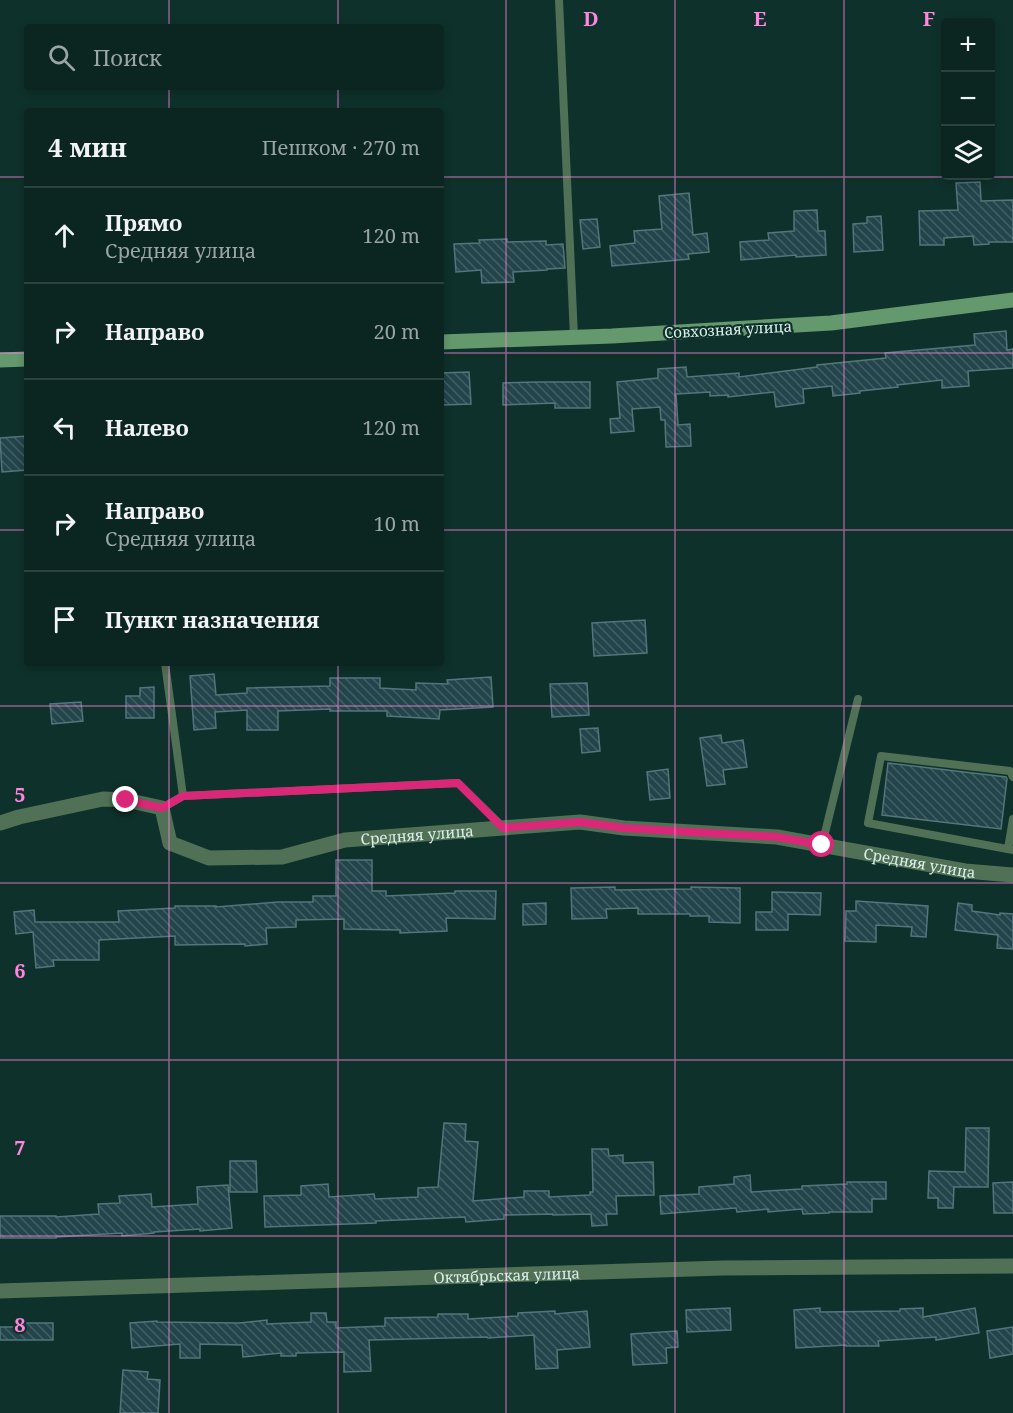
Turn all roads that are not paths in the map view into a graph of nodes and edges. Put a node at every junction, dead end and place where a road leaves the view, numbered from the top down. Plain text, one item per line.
1 (559, 0) edge
2 (1013, 300) edge
3 (574, 337) junction
4 (444, 342) edge
5 (24, 359) edge
6 (0, 360) edge
7 (165, 666) edge
8 (858, 699) dead end
9 (1013, 777) edge
10 (183, 796) junction
11 (162, 808) junction
12 (1013, 819) edge
13 (0, 823) edge
14 (503, 828) junction
15 (822, 845) junction
16 (1010, 849) edge
17 (1013, 875) edge
18 (1013, 1266) edge
19 (0, 1291) edge

1 - 3 lane
2 - 3 street, Совхозная улица
3 - 4 street, Совхозная улица
5 - 6 street
7 - 10 lane
8 - 15 lane
9 - 16 lane
10 - 11 lane
10 - 14 lane
11 - 13 street
11 - 14 street, Средняя улица
12 - 16 lane
14 - 15 street, Средняя улица
15 - 17 street, Средняя улица
18 - 19 street, Октябрьская улица

